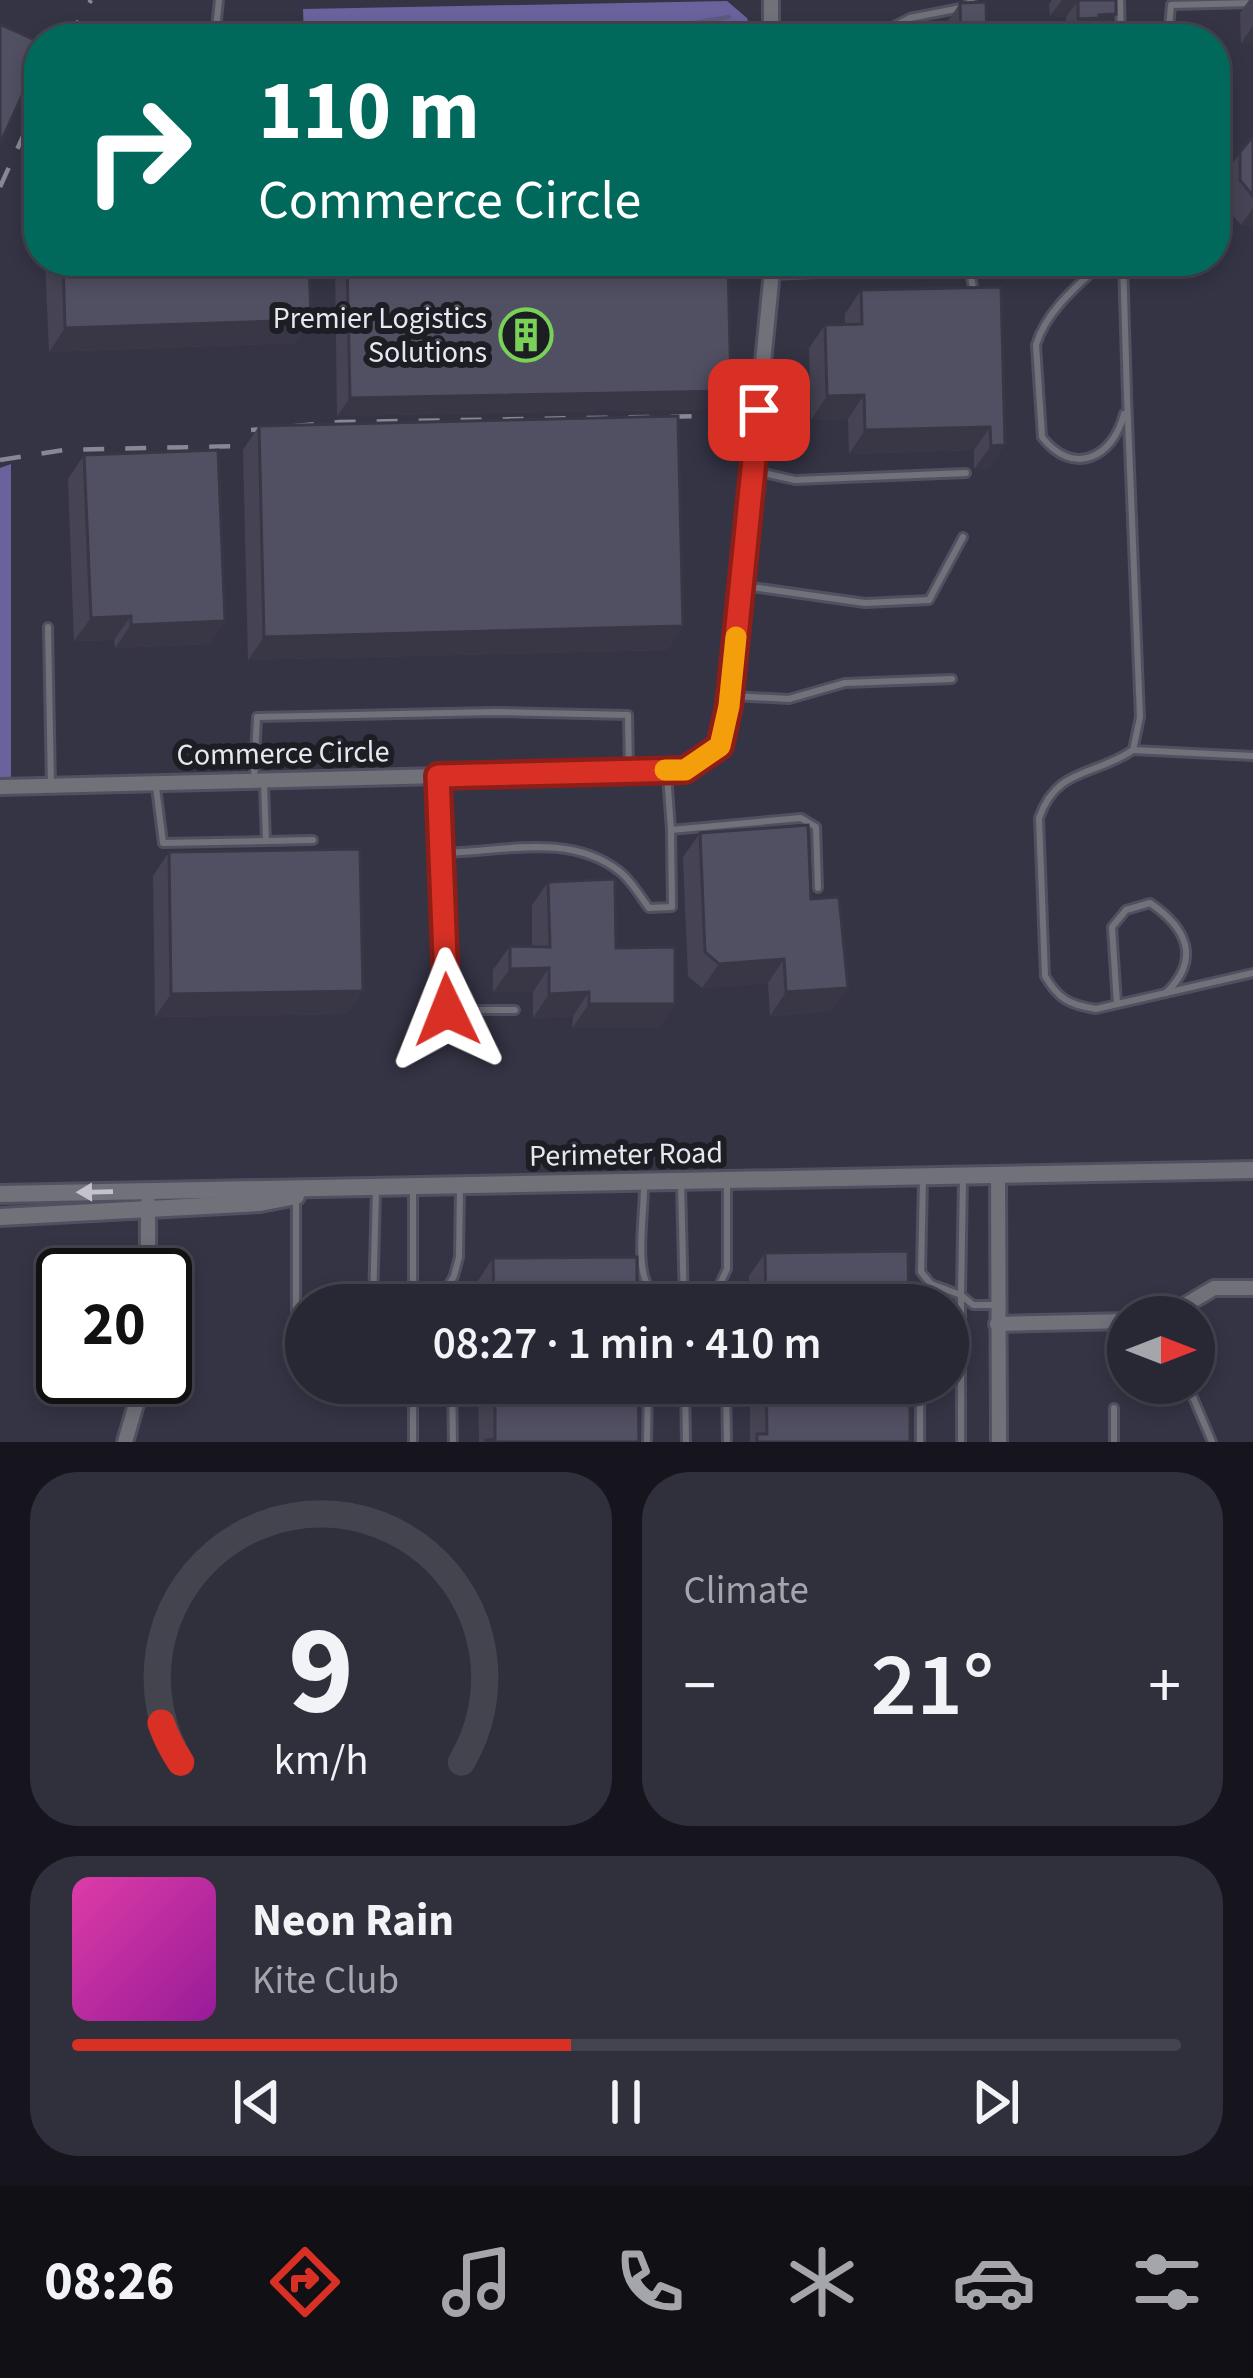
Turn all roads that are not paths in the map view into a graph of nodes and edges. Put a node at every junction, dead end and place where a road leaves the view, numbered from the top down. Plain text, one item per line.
1 (970, 0) edge
2 (1253, 3) edge
3 (900, 24) edge
4 (1169, 24) edge
5 (772, 276) edge
6 (971, 276) edge
7 (1089, 276) edge
8 (1123, 276) edge
9 (974, 297) edge
10 (1127, 396) junction
11 (753, 470) junction
12 (966, 473) dead end
13 (963, 537) dead end
14 (741, 586) junction
15 (48, 627) dead end
16 (952, 679) dead end
17 (730, 695) junction
18 (1133, 750) junction
19 (1253, 756) edge
20 (667, 770) junction
21 (629, 772) junction
22 (438, 776) junction
23 (259, 781) junction
24 (155, 783) junction
25 (51, 786) junction
26 (0, 787) edge
27 (671, 830) junction
28 (313, 840) dead end
29 (266, 841) junction
30 (442, 853) junction
31 (818, 888) dead end
32 (1253, 973) edge
33 (1166, 993) junction
34 (1117, 1004) junction
35 (515, 1010) dead end
36 (1253, 1170) edge
37 (963, 1174) junction
38 (998, 1174) junction
39 (923, 1175) junction
40 (727, 1179) junction
41 (681, 1180) junction
42 (644, 1181) junction
43 (460, 1184) junction
44 (376, 1186) junction
45 (412, 1186) junction
46 (147, 1191) junction
47 (296, 1192) junction
48 (0, 1194) edge
49 (148, 1210) junction
50 (0, 1217) edge
51 (148, 1248) edge
52 (296, 1284) edge
53 (374, 1284) edge
54 (413, 1284) edge
55 (450, 1284) edge
56 (646, 1284) edge
57 (683, 1284) edge
58 (720, 1284) edge
59 (932, 1284) edge
60 (961, 1284) edge
61 (1253, 1288) edge
62 (1201, 1296) edge
63 (969, 1302) edge
64 (997, 1305) junction
65 (1107, 1321) edge
66 (997, 1324) junction
67 (136, 1404) edge
68 (413, 1404) edge
69 (452, 1404) edge
70 (648, 1404) edge
71 (685, 1404) edge
72 (727, 1404) edge
73 (920, 1404) edge
74 (961, 1404) edge
75 (1195, 1404) edge
76 (1114, 1408) dead end
77 (125, 1442) edge
78 (413, 1442) edge
79 (453, 1442) edge
80 (647, 1442) edge
81 (686, 1442) edge
82 (728, 1442) edge
83 (920, 1442) edge
84 (961, 1442) edge
85 (999, 1442) edge
86 (1114, 1442) edge
87 (1212, 1442) edge

1 - 3 lane
2 - 4 lane
5 - 11 street, Commerce Circle
6 - 9 lane
7 - 10 lane
8 - 10 lane
10 - 18 lane
11 - 12 lane
11 - 14 street, Commerce Circle
13 - 14 lane
14 - 17 street, Commerce Circle
15 - 25 lane
16 - 17 lane
17 - 20 street, Commerce Circle
18 - 19 lane
18 - 34 lane
20 - 21 street, Commerce Circle
20 - 27 lane
21 - 22 street, Commerce Circle
21 - 23 lane
22 - 23 street, Commerce Circle
22 - 30 lane
23 - 24 street, Commerce Circle
23 - 29 lane
24 - 25 street, Commerce Circle
24 - 29 lane
25 - 26 street, Commerce Circle
27 - 30 lane
27 - 31 lane
28 - 29 lane
30 - 35 lane
32 - 33 lane
33 - 34 lane
33 - 34 lane
36 - 38 street, Perimeter Road
37 - 38 street, Perimeter Road
37 - 39 street, Perimeter Road
37 - 60 lane
38 - 64 street
39 - 40 street, Perimeter Road
39 - 59 lane
40 - 41 street, Perimeter Road
40 - 58 lane
41 - 42 street, Perimeter Road
41 - 57 lane
42 - 43 street, Perimeter Road
42 - 56 lane
43 - 45 street, Perimeter Road
43 - 55 lane
44 - 45 street, Perimeter Road
44 - 47 street, Perimeter Road
44 - 53 lane
45 - 54 lane
46 - 47 street
46 -> 48 street
46 - 49 street
47 - 49 street
47 - 52 lane
49 - 50 street
49 - 51 street
61 - 62 street
63 - 64 lane
64 - 66 street
65 - 66 street
66 - 85 street
67 - 77 street
68 - 78 lane
69 - 79 lane
70 - 80 lane
71 - 81 lane
72 - 82 lane
73 - 83 lane
74 - 84 lane
75 - 87 lane
76 - 86 lane

